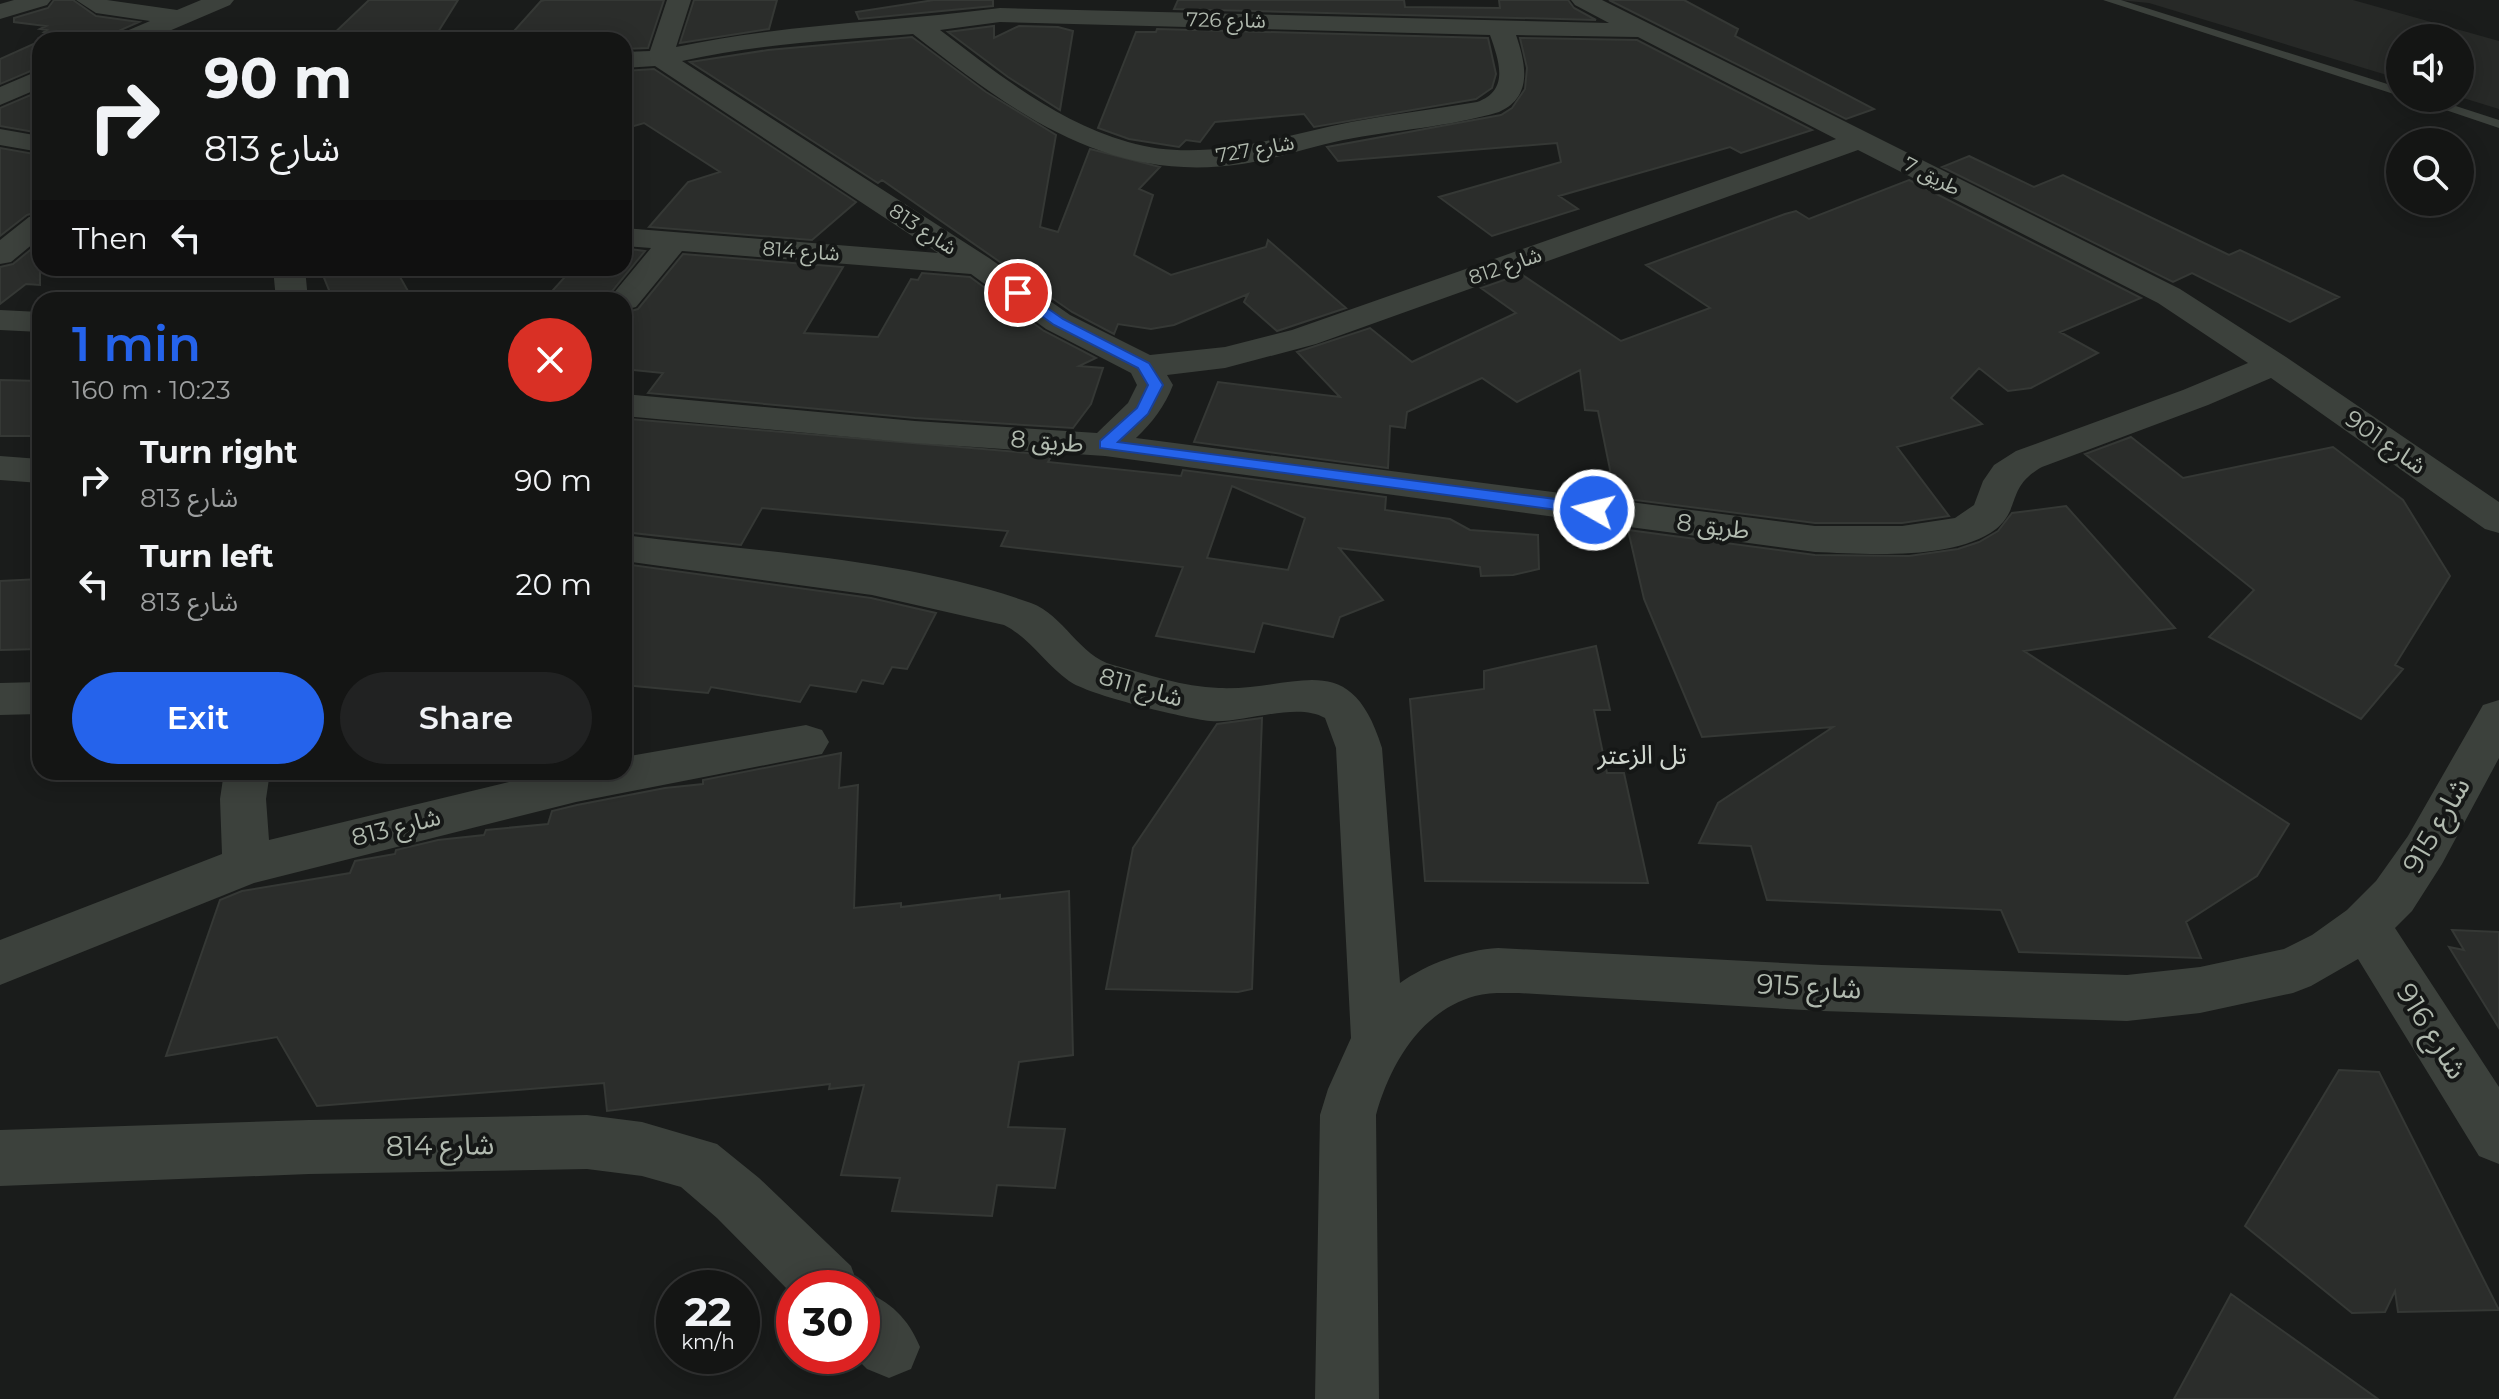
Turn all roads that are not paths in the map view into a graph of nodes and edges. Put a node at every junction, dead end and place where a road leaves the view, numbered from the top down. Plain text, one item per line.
1 (39, 0) edge
2 (88, 0) edge
3 (222, 0) edge
4 (679, 0) edge
5 (1583, 0) edge
6 (2109, 0) edge
7 (0, 12) edge
8 (175, 17) junction
9 (918, 26) junction
10 (1501, 30) junction
11 (1640, 31) junction
12 (143, 32) edge
13 (660, 58) junction
14 (632, 60) edge
15 (32, 82) edge
16 (2386, 88) edge
17 (0, 97) edge
18 (2461, 112) edge
19 (2499, 124) edge
20 (0, 137) edge
21 (1860, 140) junction
22 (32, 143) edge
23 (32, 229) edge
24 (632, 238) edge
25 (673, 242) junction
26 (0, 255) edge
27 (978, 265) junction
28 (631, 292) edge
29 (0, 320) edge
30 (32, 322) edge
31 (2274, 364) junction
32 (1144, 366) junction
33 (632, 410) edge
34 (1105, 445) junction
35 (0, 468) edge
36 (32, 470) edge
37 (2499, 520) edge
38 (632, 549) edge
39 (32, 698) edge
40 (0, 699) edge
41 (2499, 717) edge
42 (806, 742) dead end
43 (632, 774) edge
44 (246, 780) edge
45 (598, 780) edge
46 (247, 865) junction
47 (2365, 925) junction
48 (0, 963) edge
49 (1378, 1040) junction
50 (2499, 1137) edge
51 (0, 1158) edge
52 (811, 1270) edge
53 (1347, 1399) edge

1 - 7 street
2 - 8 street
3 - 8 street
4 - 13 street
5 - 11 street, 7 طريق
6 - 16 lane
8 - 12 street
9 - 10 street, شارع 726
9 - 10 street, شارع 727
9 - 13 street, شارع 726
10 - 11 street, شارع 726
11 - 21 street, 7 طريق
13 - 14 street, شارع 726
13 - 27 street, شارع 813
15 - 17 street
18 - 19 lane
20 - 22 street
21 - 31 street, 7 طريق
21 - 32 street, شارع 812
23 - 26 street
24 - 25 street, شارع 814
25 - 27 street, شارع 814
25 - 28 street
27 - 32 street, شارع 813
29 - 30 street
31 - 34 street, طريق 8
31 - 37 street, شارع 901
32 - 34 street
33 - 34 street, طريق 8
35 - 36 street
38 - 49 street, شارع 811
39 - 40 street
41 - 47 street, شارع 915
42 - 43 street, شارع 813
44 - 46 street
45 - 46 street, شارع 813
46 - 48 street, شارع 813
47 - 49 street, شارع 915
47 - 50 street, شارع 916
49 - 53 street, شارع 915
51 - 52 street, شارع 814

